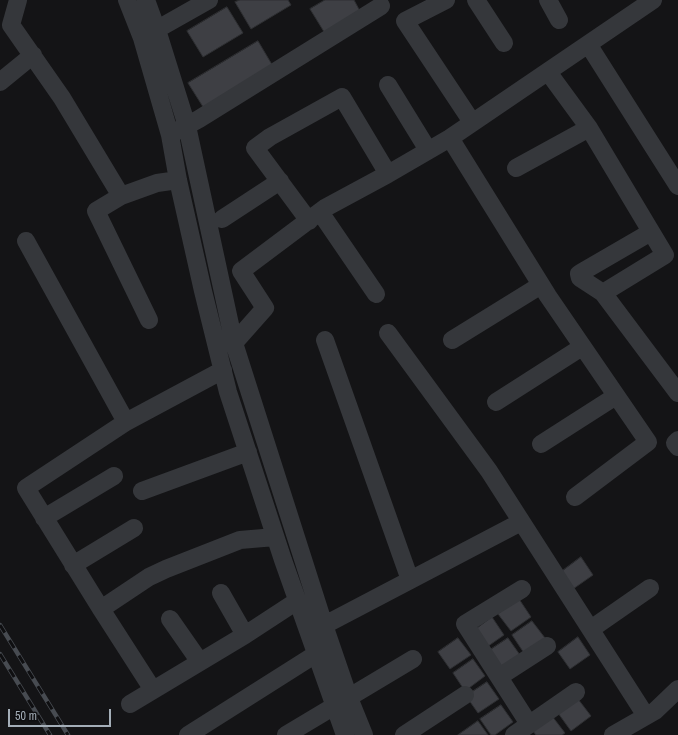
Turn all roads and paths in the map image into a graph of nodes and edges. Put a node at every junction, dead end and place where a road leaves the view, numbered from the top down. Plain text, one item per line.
1 (18, 0) edge
2 (128, 0) edge
3 (146, 0) edge
4 (209, 0) edge
5 (446, 0) edge
6 (476, 0) edge
7 (548, 0) edge
8 (653, 0) edge
9 (381, 6) dead end
10 (559, 20) dead end
11 (157, 30) junction
12 (142, 38) junction
13 (504, 43) dead end
14 (588, 44) junction
15 (33, 56) junction
16 (548, 72) junction
17 (0, 82) edge
18 (388, 85) dead end
19 (472, 122) junction
20 (187, 126) junction
21 (589, 128) junction
22 (170, 134) junction
23 (450, 138) junction
24 (428, 150) junction
25 (516, 168) dead end
26 (388, 174) junction
27 (178, 180) junction
28 (280, 182) junction
29 (678, 186) edge
30 (121, 196) junction
31 (315, 216) junction
32 (222, 218) dead end
33 (651, 232) junction
34 (26, 241) dead end
35 (241, 271) junction
36 (221, 283) junction
37 (541, 285) junction
38 (203, 291) junction
39 (603, 293) junction
40 (376, 294) dead end
41 (149, 320) dead end
42 (388, 333) dead end
43 (325, 340) dead end
44 (452, 340) dead end
45 (234, 343) junction
46 (582, 347) junction
47 (223, 370) junction
48 (678, 393) edge
49 (616, 396) junction
50 (496, 402) dead end
51 (126, 422) junction
52 (678, 440) edge
53 (541, 444) dead end
54 (678, 447) edge
55 (248, 452) junction
56 (114, 476) dead end
57 (142, 491) dead end
58 (575, 497) dead end
59 (44, 518) junction
60 (521, 522) junction
61 (134, 528) dead end
62 (275, 537) junction
63 (74, 565) junction
64 (410, 580) junction
65 (650, 588) dead end
66 (522, 589) dead end
67 (221, 593) dead end
68 (296, 601) junction
69 (101, 609) junction
70 (170, 619) dead end
71 (324, 625) junction
72 (591, 629) junction
73 (308, 633) junction
74 (245, 635) junction
75 (547, 646) dead end
76 (316, 654) junction
77 (413, 659) dead end
78 (200, 662) junction
79 (499, 677) junction
80 (153, 690) junction
81 (678, 690) edge
82 (576, 692) dead end
83 (465, 695) dead end
84 (342, 702) junction
85 (130, 704) dead end
86 (529, 724) junction
87 (642, 724) edge
88 (188, 735) edge
89 (286, 735) edge
90 (345, 735) edge
91 (364, 735) edge
92 (404, 735) edge
93 (514, 735) edge
94 (613, 735) edge

1 - 15 street
2 - 12 street
3 - 11 street
4 - 11 street
5 - 19 street
6 - 13 street
7 - 10 street
8 - 14 street
9 - 20 street
11 - 12 street
11 - 20 street
12 - 22 street
14 - 16 street
14 - 29 street
15 - 17 street
15 - 30 street
16 - 19 street
16 - 21 street
18 - 24 street
19 - 23 street
20 - 22 street
20 - 36 street
21 - 25 street
21 - 33 street
22 - 27 street
23 - 24 street
23 - 37 street
24 - 26 street
26 - 28 street
26 - 31 street
27 - 30 street
27 - 38 street
28 - 31 street
28 - 32 street
30 - 41 street
31 - 35 street
31 - 40 street
33 - 39 street
33 - 39 street
34 - 51 street
35 - 36 street
35 - 45 street
36 - 38 street
36 - 45 street
37 - 44 street
37 - 46 street
38 - 47 street
39 - 48 street
42 - 60 street
43 - 64 street
45 - 71 street
46 - 49 street
46 - 50 street
47 - 51 street
47 - 55 street
49 - 53 street
49 - 58 street
51 - 59 street
52 - 54 street
55 - 57 street
55 - 62 street
56 - 59 street
59 - 63 street
60 - 64 street
60 - 72 street
61 - 63 street
62 - 68 street
62 - 69 street
63 - 69 street
64 - 71 street
65 - 72 street
66 - 79 street
67 - 74 street
68 - 73 street
68 - 74 street
69 - 80 street
70 - 78 street
71 - 73 street
71 - 84 street
72 - 87 street
73 - 76 street
74 - 78 street
75 - 79 street
76 - 84 street
76 - 88 street
77 - 84 street
78 - 80 street
79 - 86 street
80 - 85 street
81 - 87 street
82 - 86 street
83 - 92 street
84 - 89 street
84 - 90 street
84 - 91 street
86 - 93 street
87 - 94 street

